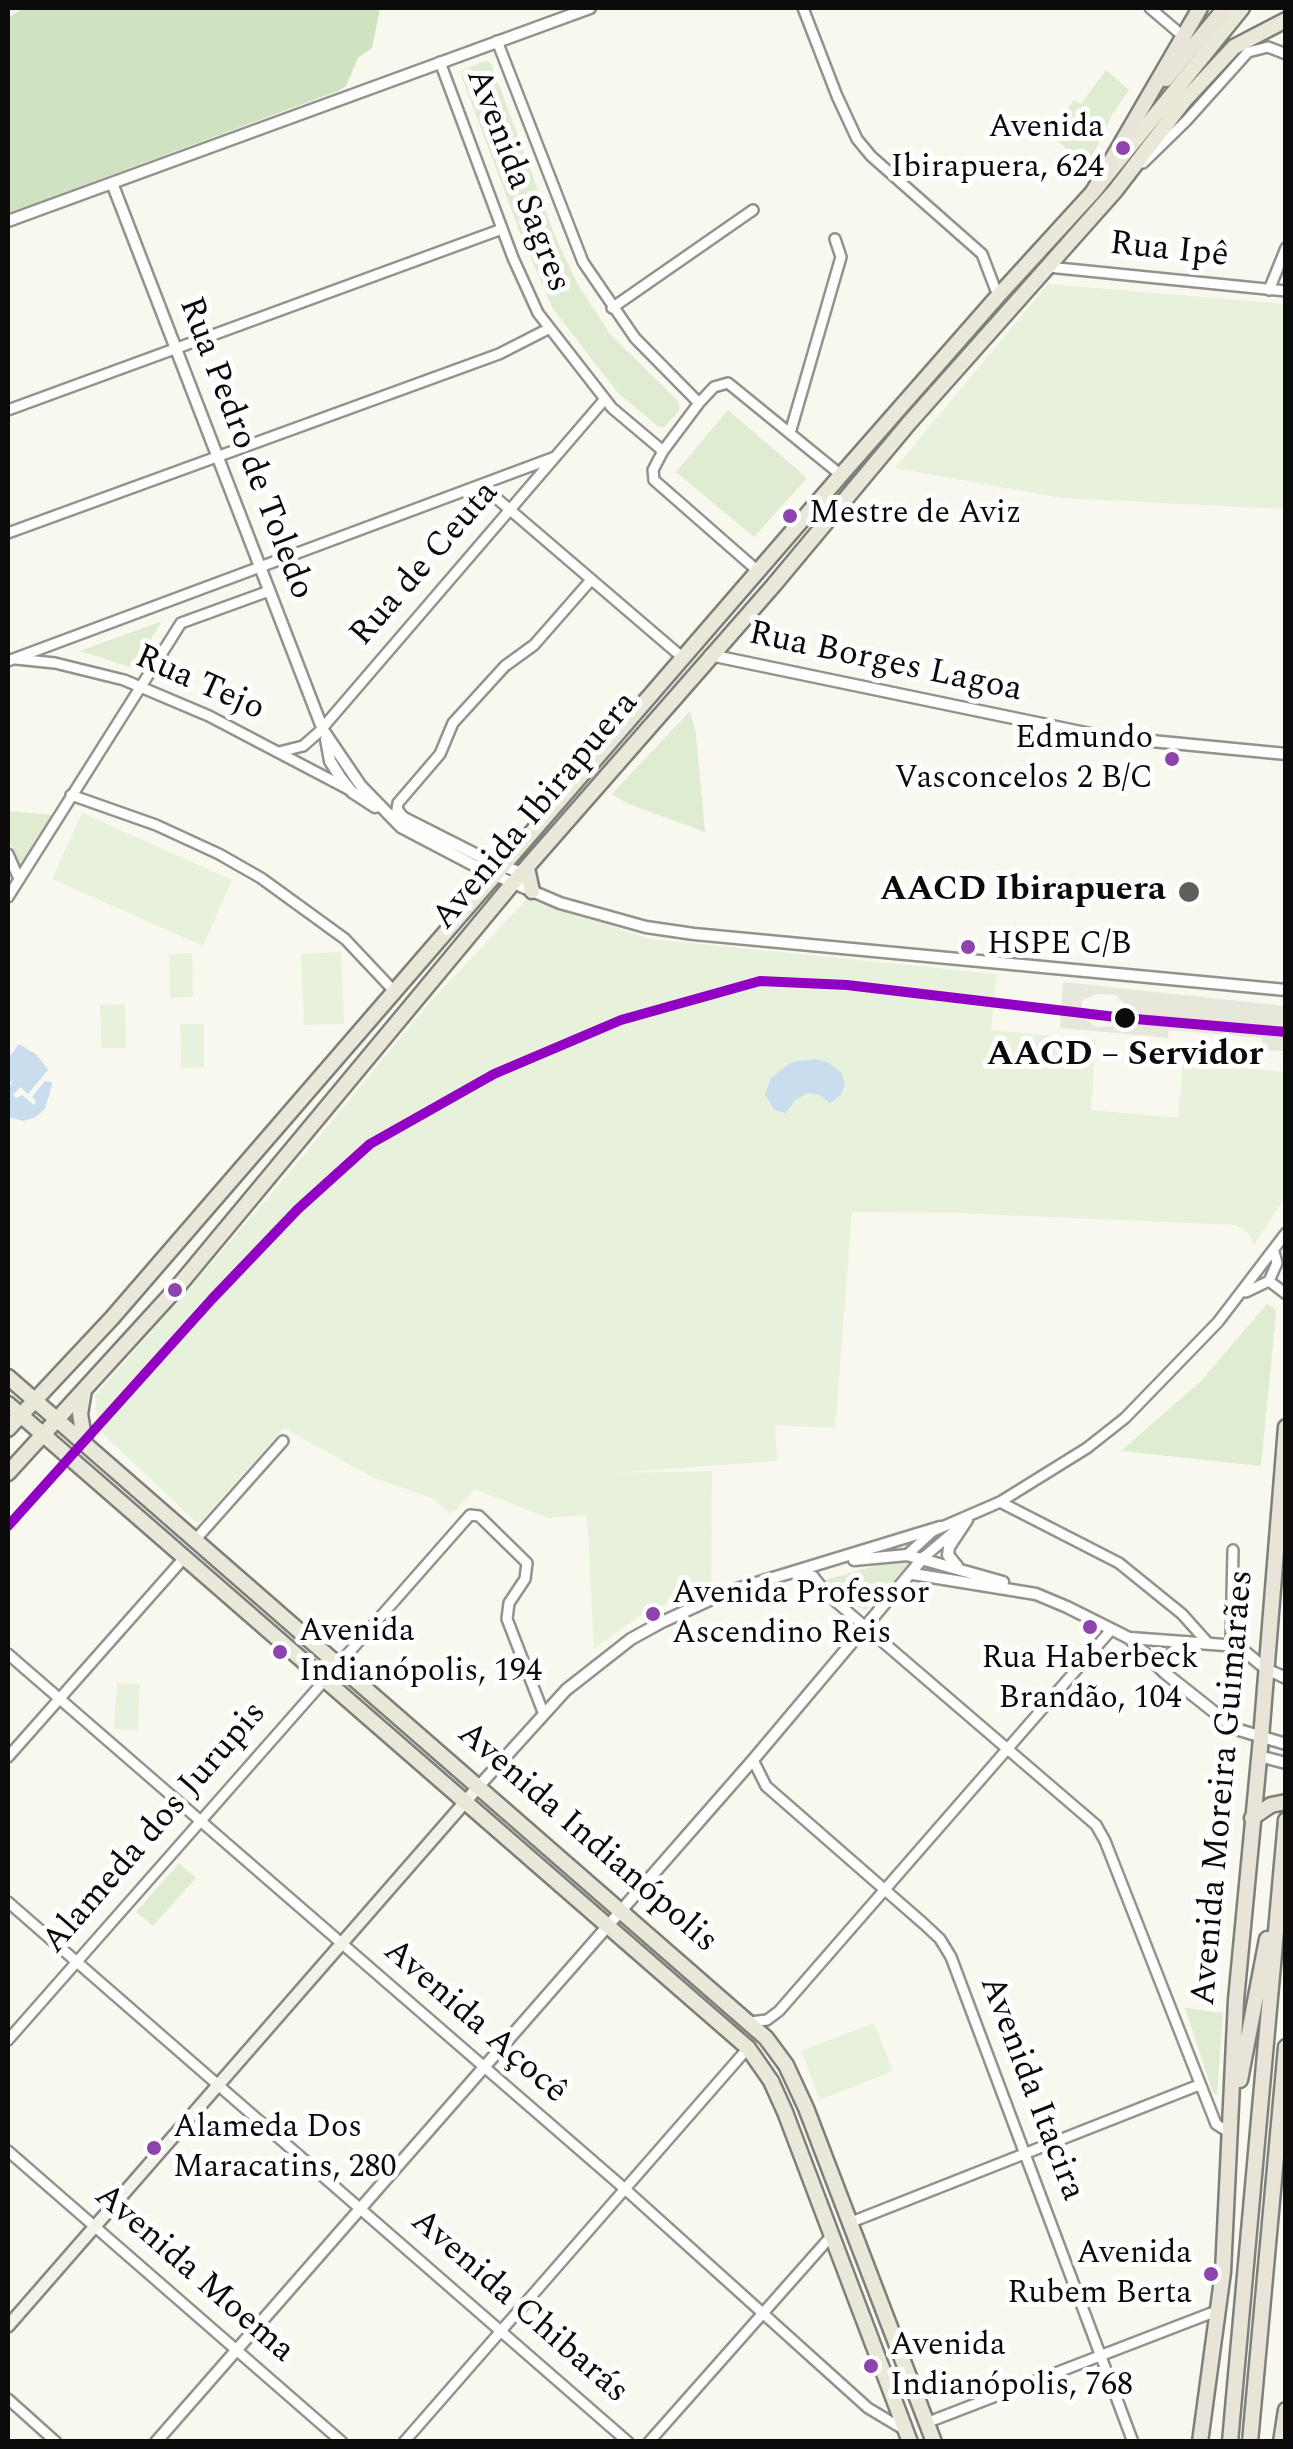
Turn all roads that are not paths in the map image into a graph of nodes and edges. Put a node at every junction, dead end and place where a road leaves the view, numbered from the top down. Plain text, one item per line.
1 (590, 8) edge
2 (803, 8) edge
3 (1150, 8) edge
4 (1200, 8) edge
5 (1225, 8) edge
6 (1242, 8) edge
7 (1280, 24) edge
8 (1184, 36) junction
9 (498, 41) junction
10 (1286, 54) edge
11 (440, 62) junction
12 (1148, 97) junction
13 (112, 184) junction
14 (1116, 190) junction
15 (1093, 192) junction
16 (752, 210) dead end
17 (8, 221) edge
18 (502, 229) junction
19 (835, 239) dead end
20 (1286, 248) edge
21 (1048, 267) junction
22 (1269, 290) junction
23 (1286, 292) edge
24 (998, 296) junction
25 (612, 308) junction
26 (548, 329) junction
27 (178, 347) junction
28 (605, 400) junction
29 (700, 403) junction
30 (8, 410) edge
31 (790, 433) junction
32 (664, 451) junction
33 (218, 456) junction
34 (555, 457) junction
35 (841, 475) junction
36 (481, 485) junction
37 (510, 509) junction
38 (8, 533) edge
39 (260, 565) junction
40 (759, 572) junction
41 (592, 580) junction
42 (269, 591) junction
43 (172, 600) junction
44 (180, 623) junction
45 (712, 625) junction
46 (710, 656) junction
47 (682, 658) junction
48 (10, 660) edge
49 (140, 686) junction
50 (324, 731) junction
51 (280, 752) junction
52 (1286, 754) edge
53 (357, 789) junction
54 (72, 795) junction
55 (398, 804) junction
56 (389, 815) junction
57 (404, 818) junction
58 (8, 854) edge
59 (498, 871) junction
60 (520, 875) junction
61 (18, 879) junction
62 (532, 891) joint
63 (8, 897) edge
64 (1286, 990) edge
65 (394, 991) junction
66 (1286, 1233) edge
67 (1274, 1252) junction
68 (1265, 1262) junction
69 (1269, 1281) junction
70 (1286, 1294) edge
71 (1232, 1303) junction
72 (8, 1377) edge
73 (85, 1386) junction
74 (34, 1400) junction
75 (8, 1404) edge
76 (20, 1416) junction
77 (57, 1419) junction
78 (1286, 1427) edge
79 (8, 1429) edge
80 (42, 1435) junction
81 (283, 1441) dead end
82 (85, 1444) junction
83 (8, 1474) edge
84 (1000, 1502) junction
85 (983, 1510) junction
86 (967, 1520) junction
87 (940, 1527) junction
88 (196, 1539) junction
89 (1234, 1550) dead end
90 (907, 1554) junction
91 (924, 1557) junction
92 (184, 1558) junction
93 (829, 1562) junction
94 (958, 1567) junction
95 (790, 1572) junction
96 (912, 1574) junction
97 (814, 1576) junction
98 (1008, 1588) junction
99 (866, 1628) junction
100 (1111, 1630) junction
101 (1128, 1638) junction
102 (1183, 1642) junction
103 (1208, 1644) junction
104 (1231, 1645) junction
105 (8, 1654) edge
106 (338, 1662) junction
107 (1266, 1669) junction
108 (1165, 1673) junction
109 (1286, 1678) edge
110 (323, 1679) junction
111 (59, 1699) junction
112 (543, 1712) junction
113 (1261, 1738) junction
114 (1286, 1744) edge
115 (1008, 1748) junction
116 (1259, 1756) junction
117 (8, 1757) edge
118 (753, 1760) junction
119 (1286, 1763) edge
120 (479, 1786) junction
121 (465, 1802) junction
122 (1286, 1802) edge
123 (1252, 1818) junction
124 (199, 1820) junction
125 (1286, 1820) edge
126 (884, 1890) junction
127 (8, 1902) edge
128 (620, 1908) junction
129 (1276, 1909) junction
130 (606, 1925) junction
131 (341, 1944) junction
132 (76, 1962) junction
133 (750, 2022) junction
134 (8, 2040) edge
135 (1286, 2046) edge
136 (748, 2048) junction
137 (482, 2067) junction
138 (218, 2085) junction
139 (1198, 2085) junction
140 (1230, 2133) junction
141 (8, 2151) edge
142 (1026, 2155) junction
143 (1229, 2155) junction
144 (624, 2188) junction
145 (361, 2206) junction
146 (849, 2224) junction
147 (94, 2227) junction
148 (834, 2233) junction
149 (1219, 2310) junction
150 (764, 2313) junction
151 (8, 2326) edge
152 (501, 2330) junction
153 (236, 2350) junction
154 (1101, 2354) junction
155 (8, 2399) edge
156 (1285, 2412) edge
157 (926, 2423) junction
158 (906, 2437) edge
159 (56, 2442) edge
160 (156, 2442) edge
161 (342, 2442) edge
162 (404, 2442) edge
163 (628, 2442) edge
164 (649, 2442) edge
165 (934, 2442) edge
166 (1133, 2442) edge
167 (1200, 2442) edge
168 (1230, 2442) edge
169 (1250, 2442) edge
170 (1273, 2442) edge
171 (1281, 2442) edge

1 - 9 street
2 - 24 street
3 - 8 street
4 - 8 highway
5 - 12 highway
6 - 15 main road, Avenida Ibirapuera
7 - 14 main road, Avenida Ibirapuera
8 - 12 highway
9 - 11 street
9 - 25 street, Avenida Sagres
10 - 14 street
11 - 13 street
11 - 18 street, Avenida Sagres
12 - 15 highway
13 - 17 street
13 - 27 street, Rua Pedro de Toledo
14 - 21 main road, Avenida Ibirapuera
15 - 24 main road, Avenida Ibirapuera
16 - 25 street
18 - 26 street, Avenida Sagres
18 - 27 street
19 - 31 street
20 - 22 street
21 - 22 street, Rua Ipê
21 - 46 main road, Avenida Ibirapuera
22 - 23 street, Rua Ipê
24 - 35 main road, Avenida Ibirapuera
25 - 29 street, Avenida Sagres
26 - 28 street, Avenida Sagres
26 - 33 street
27 - 30 street
27 - 33 street, Rua Pedro de Toledo
28 - 32 street, Avenida Sagres
28 - 34 street, Rua de Ceuta
29 - 31 street
29 - 32 street
31 - 35 street
32 - 40 street
33 - 38 street
33 - 39 street, Rua Pedro de Toledo
34 - 36 street
34 - 37 street, Rua de Ceuta
35 - 40 main road, Avenida Ibirapuera
36 - 37 street
36 - 39 street
37 - 41 street
37 - 50 street, Rua de Ceuta
39 - 42 street, Rua Pedro de Toledo
39 - 43 street
40 - 45 main road, Avenida Ibirapuera
41 - 47 street
41 - 55 street
42 - 44 street
42 - 50 street, Rua Pedro de Toledo
43 - 44 street
43 - 48 street
44 - 49 street
45 - 46 main road
45 - 47 main road, Avenida Ibirapuera
46 - 52 street, Rua Borges Lagoa
46 - 60 main road, Avenida Ibirapuera
47 - 59 main road, Avenida Ibirapuera
48 - 49 street, Rua Tejo
49 - 51 street, Rua Tejo
49 - 54 street
50 - 51 street, Rua de Ceuta
50 - 53 street, Rua Pedro de Toledo
51 - 53 street, Rua Tejo
53 - 55 street, Rua Tejo
53 - 56 street, Rua Pedro de Toledo
54 - 61 street
54 - 65 street
55 - 57 street
56 - 57 street, Rua Pedro de Toledo
56 - 59 street, Rua Pedro de Toledo
57 - 59 street, Rua Pedro de Toledo
58 - 61 street
59 - 60 street, Rua Pedro de Toledo
59 - 65 main road, Avenida Ibirapuera
60 - 62 main road
60 - 73 main road, Avenida Ibirapuera
61 - 63 street
62 - 64 street
65 - 74 main road, Avenida Ibirapuera
66 - 67 street
67 - 68 street
67 - 69 street
68 - 69 street
68 - 71 street
69 - 70 street
69 - 71 street
71 - 84 street
72 - 74 main road, Avenida Indianópolis
73 - 77 main road, Avenida Ibirapuera
73 - 82 main road
74 - 76 main road, Avenida Ibirapuera
74 - 77 main road, Avenida Indianópolis
75 - 76 main road, Avenida Indianópolis
76 - 79 main road, Avenida Ibirapuera
76 - 80 main road, Avenida Indianópolis
77 - 80 main road, Avenida Ibirapuera
77 - 82 main road, Avenida Indianópolis
78 - 107 highway, Avenida Moreira Guimarães
80 - 83 main road, Avenida Ibirapuera
80 - 92 main road, Avenida Indianópolis
81 - 88 street
82 - 88 main road, Avenida Indianópolis
84 - 85 street
84 - 103 street
85 - 86 street
85 - 87 street
86 - 91 street
86 - 94 street
87 - 90 street
87 - 93 street
88 - 106 main road, Avenida Indianópolis
89 - 104 street
90 - 91 street
90 - 93 street
91 - 94 street
91 - 96 street
92 - 110 main road, Avenida Indianópolis
92 - 111 street
93 - 95 street
93 - 97 street
94 - 98 street
95 - 97 street
95 - 112 street
96 - 98 street
96 - 99 street
97 - 99 street
98 - 100 street
99 - 115 street
99 - 118 street
100 - 101 street
100 - 115 street
101 - 102 street
101 - 108 street
102 - 103 street
102 - 108 street
103 - 104 street
104 - 107 street
105 - 111 street, Avenida Açocê
106 - 110 street, Alameda dos Jurupis
106 - 112 street, Alameda dos Jurupis
106 - 120 main road, Avenida Indianópolis
107 - 109 street
107 - 113 highway, Avenida Moreira Guimarães
108 - 113 street
110 - 121 main road, Avenida Indianópolis
110 - 124 street, Alameda dos Jurupis
111 - 117 street
111 - 124 street, Avenida Açocê
112 - 120 street
113 - 114 street
113 - 116 highway, Avenida Moreira Guimarães
115 - 126 street
115 - 139 street
116 - 119 street
116 - 123 highway, Avenida Moreira Guimarães
118 - 126 street, Avenida Itacira
118 - 128 street
120 - 121 main road
120 - 128 main road, Avenida Indianópolis
121 - 130 main road, Avenida Indianópolis
121 - 131 main road
122 - 123 highway
123 - 140 highway, Avenida Moreira Guimarães
124 - 131 street, Avenida Açocê
124 - 132 street, Alameda dos Jurupis
125 - 129 highway
126 - 133 street
126 - 142 street, Avenida Itacira
127 - 132 street, Avenida Chibarás
128 - 130 street
128 - 133 main road, Avenida Indianópolis
129 - 143 highway
129 - 168 highway
130 - 136 main road, Avenida Indianópolis
130 - 137 street
131 - 137 street, Avenida Açocê
131 - 138 main road
132 - 134 street, Alameda dos Jurupis
132 - 138 street, Avenida Chibarás
133 - 146 main road, Avenida Indianópolis
135 - 169 highway
136 - 144 street
136 - 148 main road, Avenida Indianópolis
137 - 144 street, Avenida Açocê
137 - 145 street
138 - 145 street, Avenida Chibarás
138 - 147 main road
139 - 140 street
139 - 142 street
140 - 143 highway, Avenida Moreira Guimarães
141 - 147 street, Avenida Moema
142 - 146 street
142 - 154 street, Avenida Itacira
143 - 149 highway
144 - 150 street, Avenida Açocê
144 - 152 street
145 - 152 street, Avenida Chibarás
145 - 153 street
146 - 157 main road, Avenida Indianópolis
147 - 151 main road
147 - 153 street, Avenida Moema
148 - 150 street
148 - 158 main road, Avenida Indianópolis
149 - 154 street
149 - 167 highway
150 - 158 street, Avenida Açocê
150 - 164 street
152 - 162 street
152 - 163 street, Avenida Chibarás
153 - 160 street
153 - 161 street, Avenida Moema
154 - 157 street
154 - 166 street, Avenida Itacira
155 - 159 street
156 - 170 highway
156 - 171 highway
157 - 165 main road, Avenida Indianópolis

